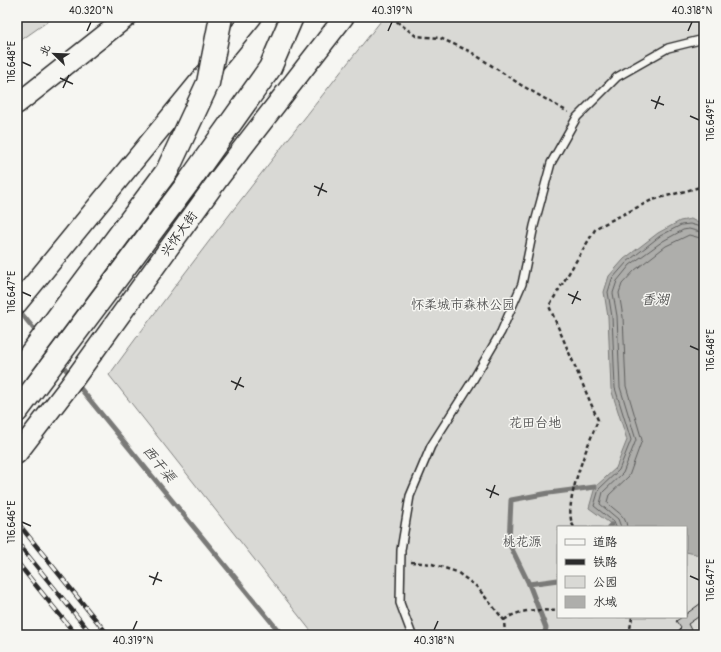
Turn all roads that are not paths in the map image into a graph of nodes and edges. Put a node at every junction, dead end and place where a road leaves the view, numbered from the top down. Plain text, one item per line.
1 (127, 17) edge
2 (221, 17) edge
3 (252, 17) edge
4 (292, 17) edge
5 (344, 17) edge
6 (704, 39) edge
7 (17, 104) edge
8 (17, 304) edge
9 (17, 372) edge
10 (17, 411) edge
11 (17, 454) edge
12 (412, 635) edge

1 - 7 main road
2 - 9 highway, bridge
3 - 8 main road, bridge
4 - 10 highway
5 - 11 main road, 兴怀大街
6 - 12 lane

